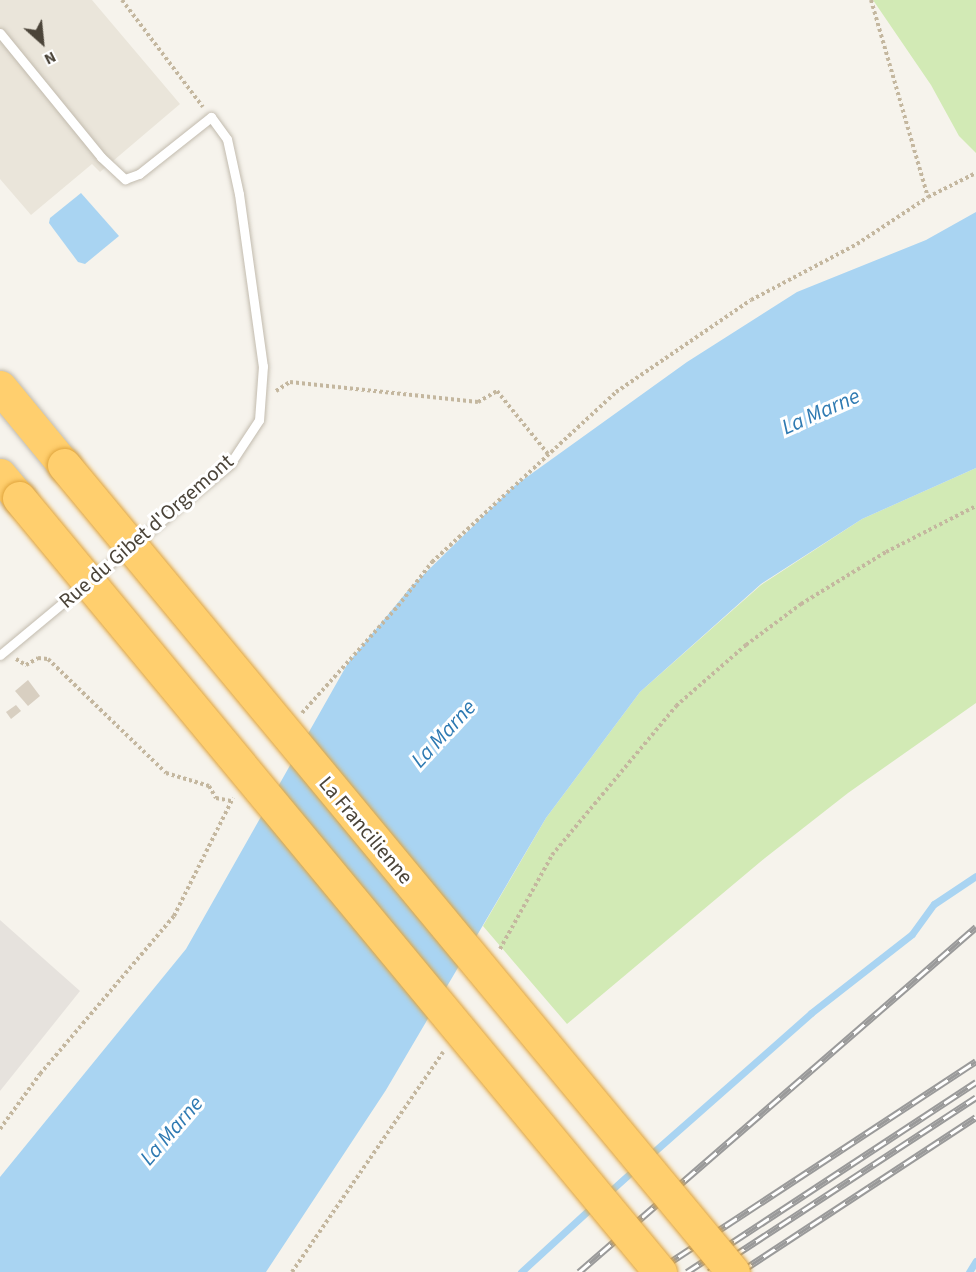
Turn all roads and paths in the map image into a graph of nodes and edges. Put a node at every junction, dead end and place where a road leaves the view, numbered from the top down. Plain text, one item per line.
1 (122, 0) edge
2 (871, 0) edge
3 (0, 33) edge
4 (211, 117) junction
5 (976, 173) edge
6 (928, 196) junction
7 (0, 387) edge
8 (260, 401) junction
9 (548, 454) junction
10 (9, 487) edge
11 (976, 506) edge
12 (0, 656) edge
13 (306, 707) dead end
14 (496, 956) dead end
15 (446, 1046) dead end
16 (0, 1129) edge
17 (292, 1272) edge
18 (660, 1272) edge
19 (734, 1272) edge

1 - 4 path
2 - 6 path
3 - 4 lane
4 - 8 lane, Rue du Gibet d'Orgemont
5 - 6 path
6 - 9 path
7 - 19 highway, La Francilienne, bridge
8 - 9 path
8 - 12 lane, Rue du Gibet d'Orgemont
9 - 13 path
10 - 18 highway, bridge
11 - 14 path
12 - 16 path
15 - 17 path

